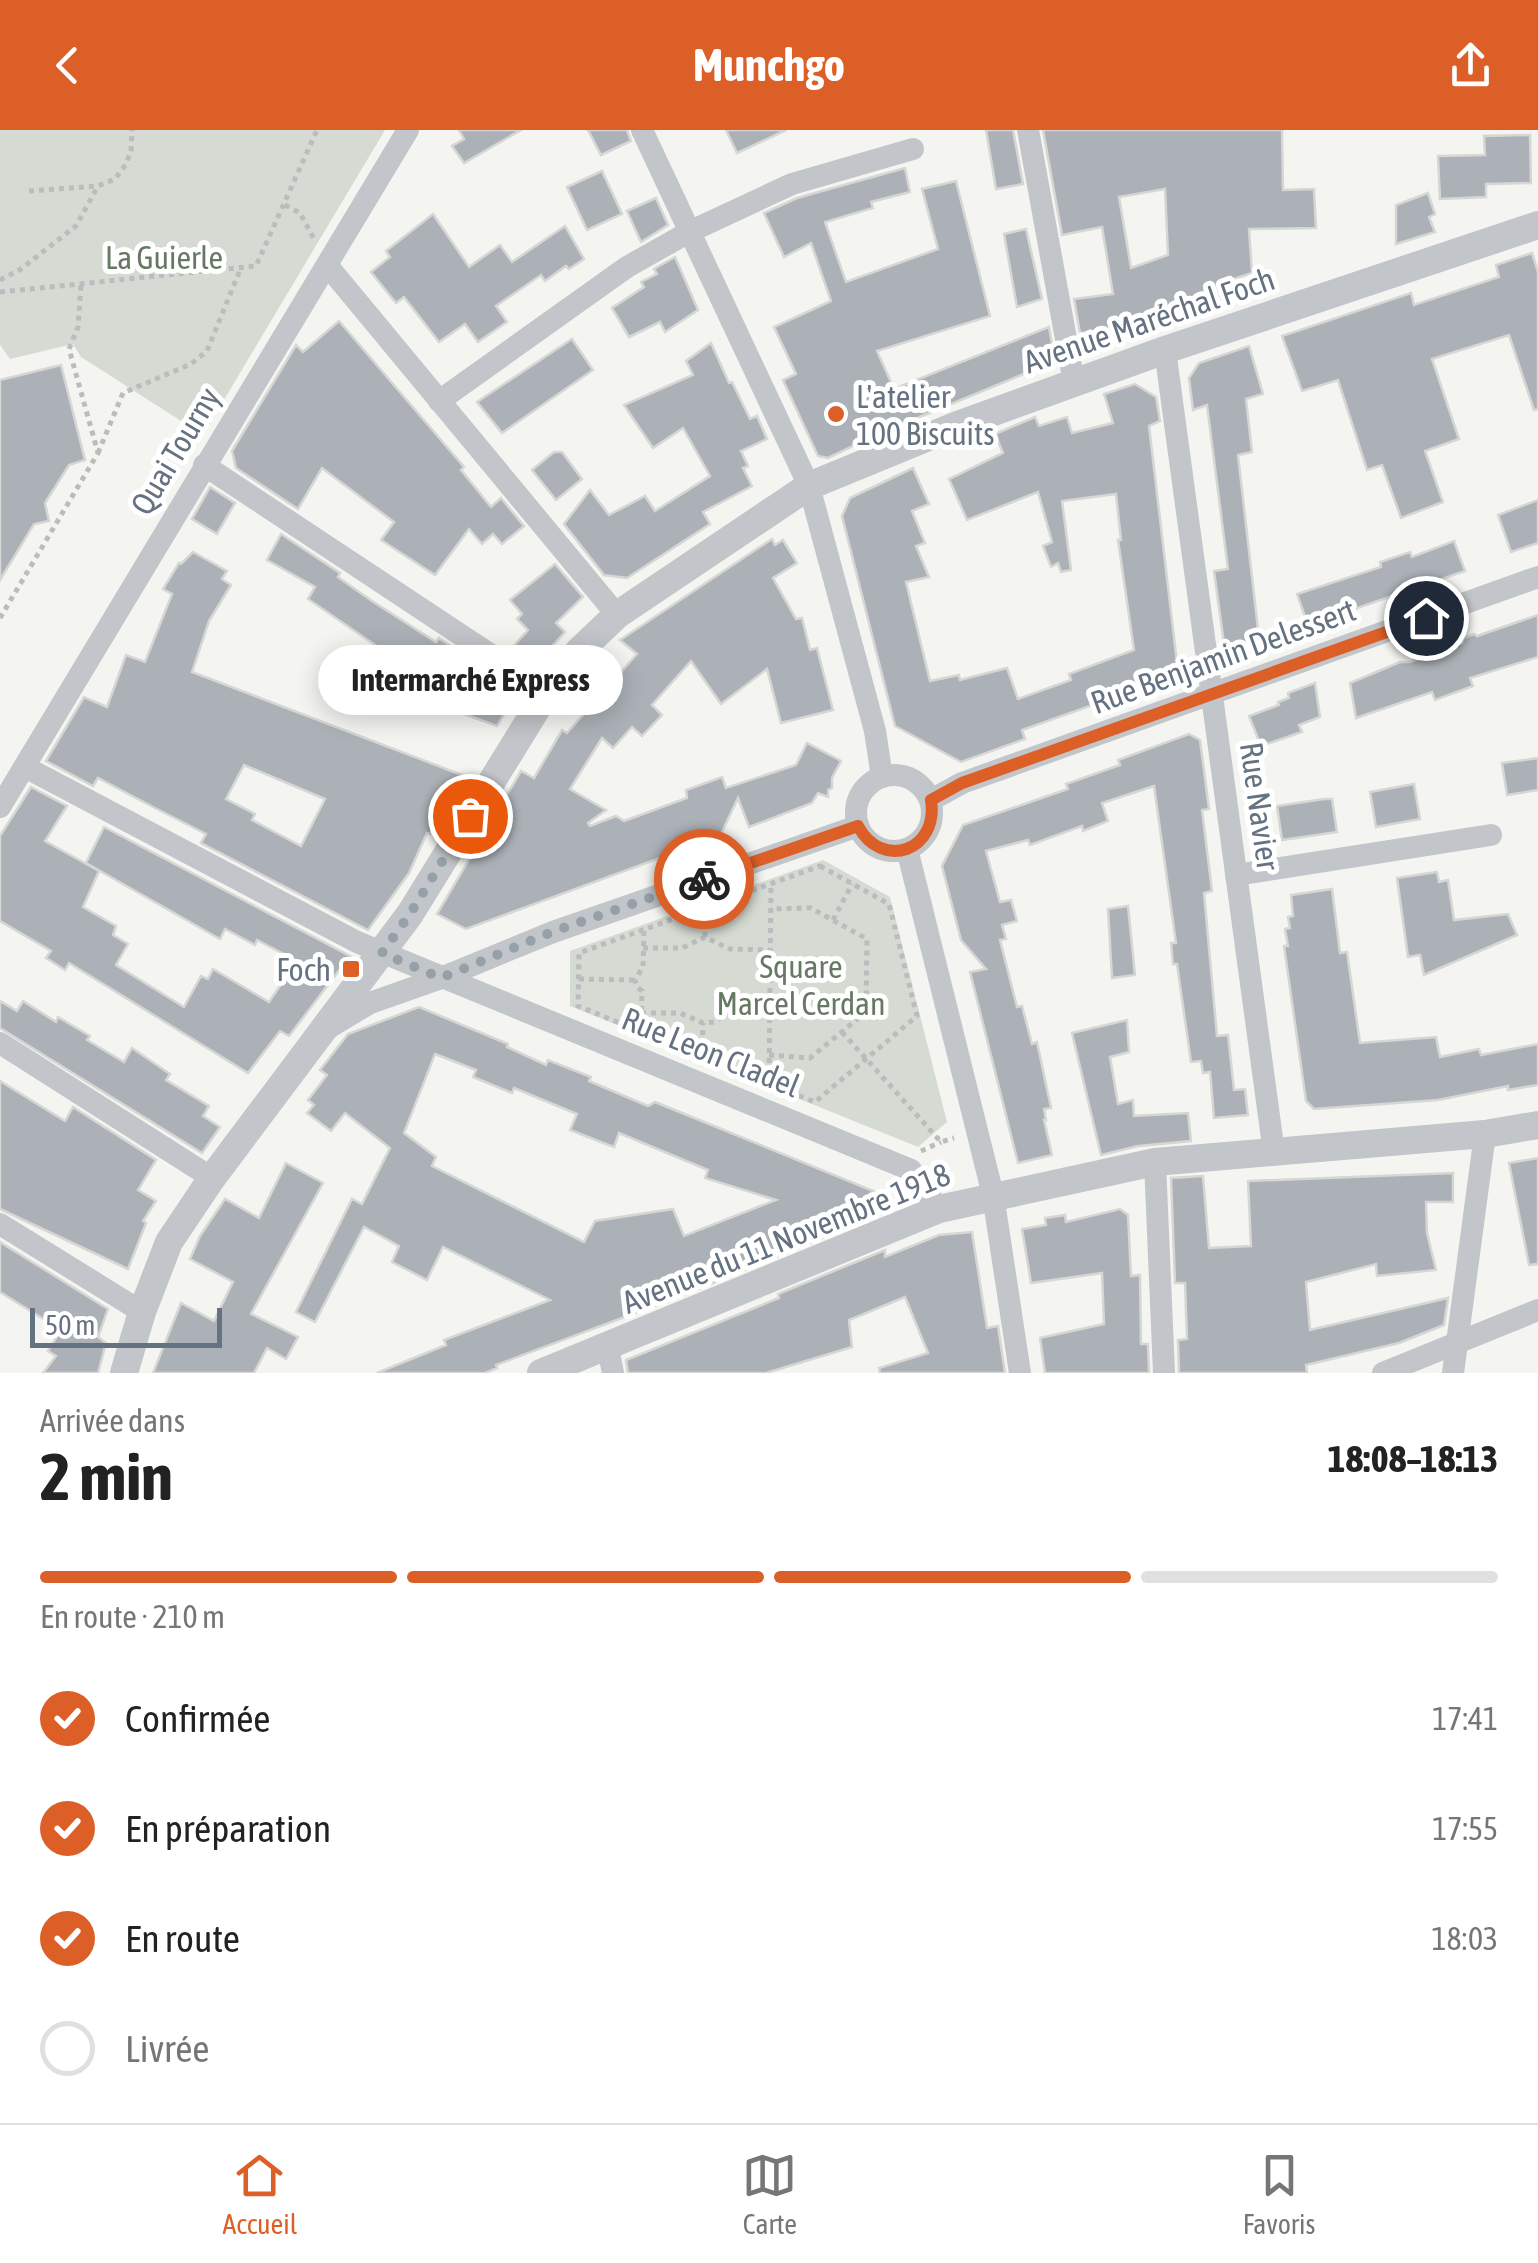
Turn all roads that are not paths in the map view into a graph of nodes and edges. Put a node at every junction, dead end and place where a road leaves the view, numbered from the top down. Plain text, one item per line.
1 (408, 130) edge
2 (642, 130) edge
3 (1028, 130) edge
4 (913, 150) dead end
5 (1538, 225) edge
6 (689, 232) junction
7 (330, 259) junction
8 (1165, 350) junction
9 (1074, 383) junction
10 (439, 401) junction
11 (204, 465) junction
12 (810, 486) junction
13 (1538, 577) edge
14 (617, 615) junction
15 (546, 692) junction
16 (1212, 695) junction
17 (25, 767) junction
18 (882, 776) junction
19 (931, 800) junction
20 (0, 806) edge
21 (858, 826) junction
22 (1491, 835) dead end
23 (907, 849) junction
24 (1236, 875) junction
25 (382, 953) junction
26 (441, 978) junction
27 (322, 1031) junction
28 (0, 1043) edge
29 (1538, 1125) edge
30 (1486, 1134) junction
31 (1274, 1153) junction
32 (1155, 1162) junction
33 (212, 1178) junction
34 (994, 1195) junction
35 (939, 1209) junction
36 (0, 1224) edge
37 (1538, 1310) edge
38 (142, 1312) junction
39 (1457, 1343) junction
40 (611, 1360) edge
41 (124, 1373) edge
42 (540, 1373) edge
43 (1020, 1373) edge
44 (1164, 1373) edge
45 (1383, 1373) edge
46 (1453, 1373) edge

1 - 7 street, Quai Tourny
2 - 6 street
3 - 9 street
4 - 6 street
5 - 8 street, Avenue Maréchal Foch
6 - 10 street
6 - 12 street
7 - 10 street
7 - 11 street, Quai Tourny
8 - 9 street, Avenue Maréchal Foch
8 - 16 street, Rue Navier
9 - 12 street, Avenue Maréchal Foch
10 - 14 street
11 - 15 street
11 - 17 street, Quai Tourny
12 - 14 street, Avenue Maréchal Foch
12 - 18 street
13 - 16 street, Rue Benjamin Delessert
14 - 15 street, Avenue Maréchal Foch
15 - 25 street, Avenue Maréchal Foch
16 - 19 street, Rue Benjamin Delessert
16 - 24 street, Rue Navier
17 - 20 street, Quai Tourny
17 - 25 street, Rue Leon Cladel
18 - 19 street
18 - 21 street
19 - 23 street
21 - 23 street
21 - 26 street
22 - 24 street
23 - 34 street
24 - 31 street, Rue Navier
25 - 26 street, Rue Leon Cladel
25 - 27 street, Avenue Maréchal Foch
26 - 27 street, Avenue Maréchal Foch
26 - 35 street, Rue Leon Cladel
27 - 33 street, Avenue Maréchal Foch
28 - 33 street
29 - 30 street, Avenue du 11 Novembre 1918
30 - 31 street, Avenue du 11 Novembre 1918
30 - 39 street
31 - 32 street, Avenue du 11 Novembre 1918
32 - 34 street, Avenue du 11 Novembre 1918
32 - 44 street
33 - 38 street, Avenue Maréchal Foch
34 - 35 street, Avenue du 11 Novembre 1918
34 - 43 street
35 - 40 street, Avenue du 11 Novembre 1918
36 - 38 street
37 - 39 street
38 - 41 street, Avenue Maréchal Foch
39 - 45 street
39 - 46 street
40 - 42 street, Avenue du 11 Novembre 1918

